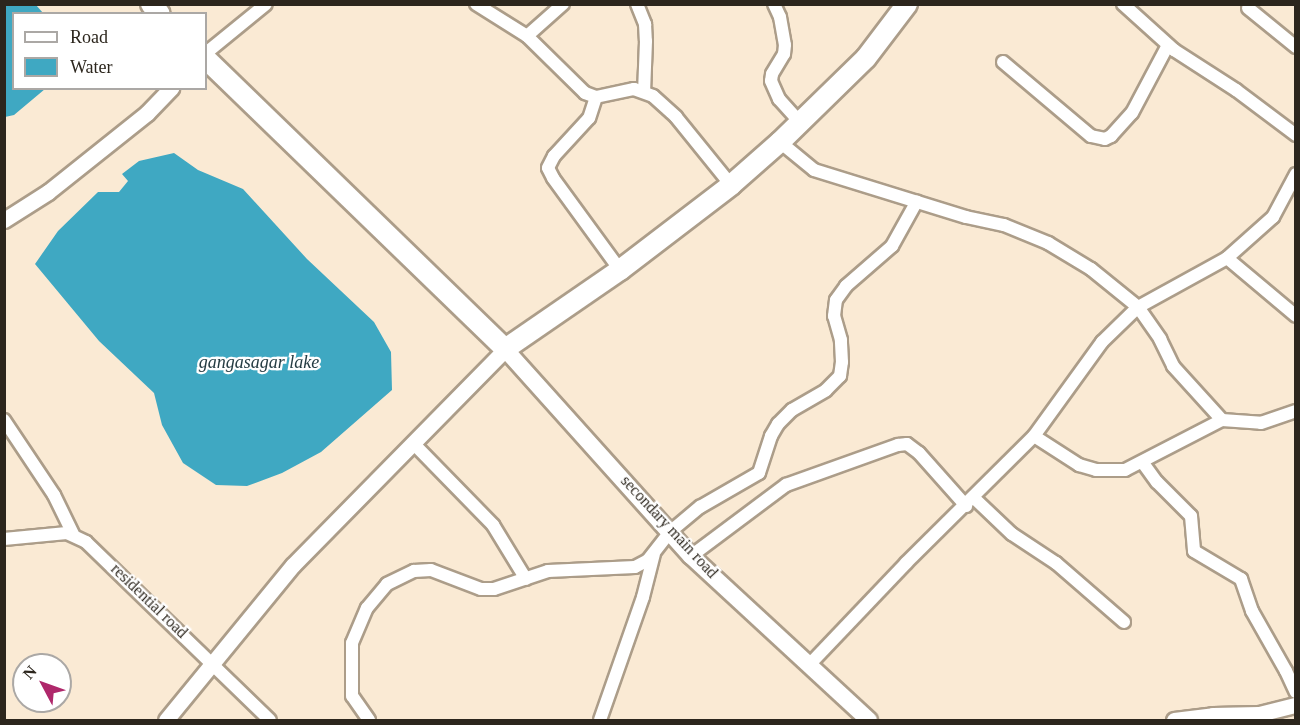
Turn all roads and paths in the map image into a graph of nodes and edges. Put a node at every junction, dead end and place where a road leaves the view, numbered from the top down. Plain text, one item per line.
1 (266, 4) edge
2 (476, 4) edge
3 (563, 4) edge
4 (637, 4) edge
5 (774, 4) edge
6 (907, 4) edge
7 (1123, 4) edge
8 (1248, 8) dead end
9 (526, 36) junction
10 (1168, 45) junction
11 (1296, 47) edge
12 (207, 52) edge
13 (207, 60) edge
14 (1003, 62) dead end
15 (169, 90) edge
16 (644, 92) junction
17 (596, 97) junction
18 (800, 122) junction
19 (1296, 135) edge
20 (780, 142) junction
21 (1296, 174) edge
22 (732, 185) junction
23 (917, 201) junction
24 (4, 220) edge
25 (1227, 258) junction
26 (620, 270) junction
27 (1138, 307) junction
28 (1296, 316) edge
29 (505, 349) junction
30 (1296, 411) edge
31 (4, 420) edge
32 (1222, 420) junction
33 (1034, 436) junction
34 (413, 443) junction
35 (1143, 463) junction
36 (970, 502) junction
37 (671, 531) junction
38 (73, 534) junction
39 (4, 539) edge
40 (654, 553) junction
41 (691, 556) junction
42 (526, 579) junction
43 (1124, 622) dead end
44 (213, 663) junction
45 (809, 665) junction
46 (1296, 692) edge
47 (1296, 705) edge
48 (166, 720) edge
49 (270, 720) edge
50 (369, 720) edge
51 (600, 720) edge
52 (869, 720) edge
53 (1174, 720) edge

1 - 12 street
2 - 9 street
3 - 9 street
4 - 16 street
5 - 18 street
6 - 18 main road
7 - 10 street
8 - 11 street
9 - 17 street
10 - 14 street
10 - 19 street
13 - 29 main road
15 - 24 street
16 - 17 street
16 - 22 street
17 - 26 street
18 - 20 main road
20 - 22 main road
20 - 23 street
21 - 25 street
22 - 26 main road
23 - 27 street
23 - 37 street
25 - 27 street
25 - 28 street
26 - 29 main road
27 - 32 street
27 - 33 street
29 - 34 street
29 - 37 main road, secondary main road
30 - 32 street
31 - 38 street
32 - 35 street
33 - 35 street
33 - 36 street
34 - 42 street
34 - 44 street
35 - 46 street
36 - 41 street
36 - 43 street
36 - 45 street
37 - 40 street
37 - 41 main road, secondary main road
38 - 39 street
38 - 44 street, residential road
40 - 42 street
40 - 51 street
41 - 45 main road, secondary main road
42 - 50 street
44 - 48 street
44 - 49 street, residential road
45 - 52 main road, secondary main road
47 - 53 street

